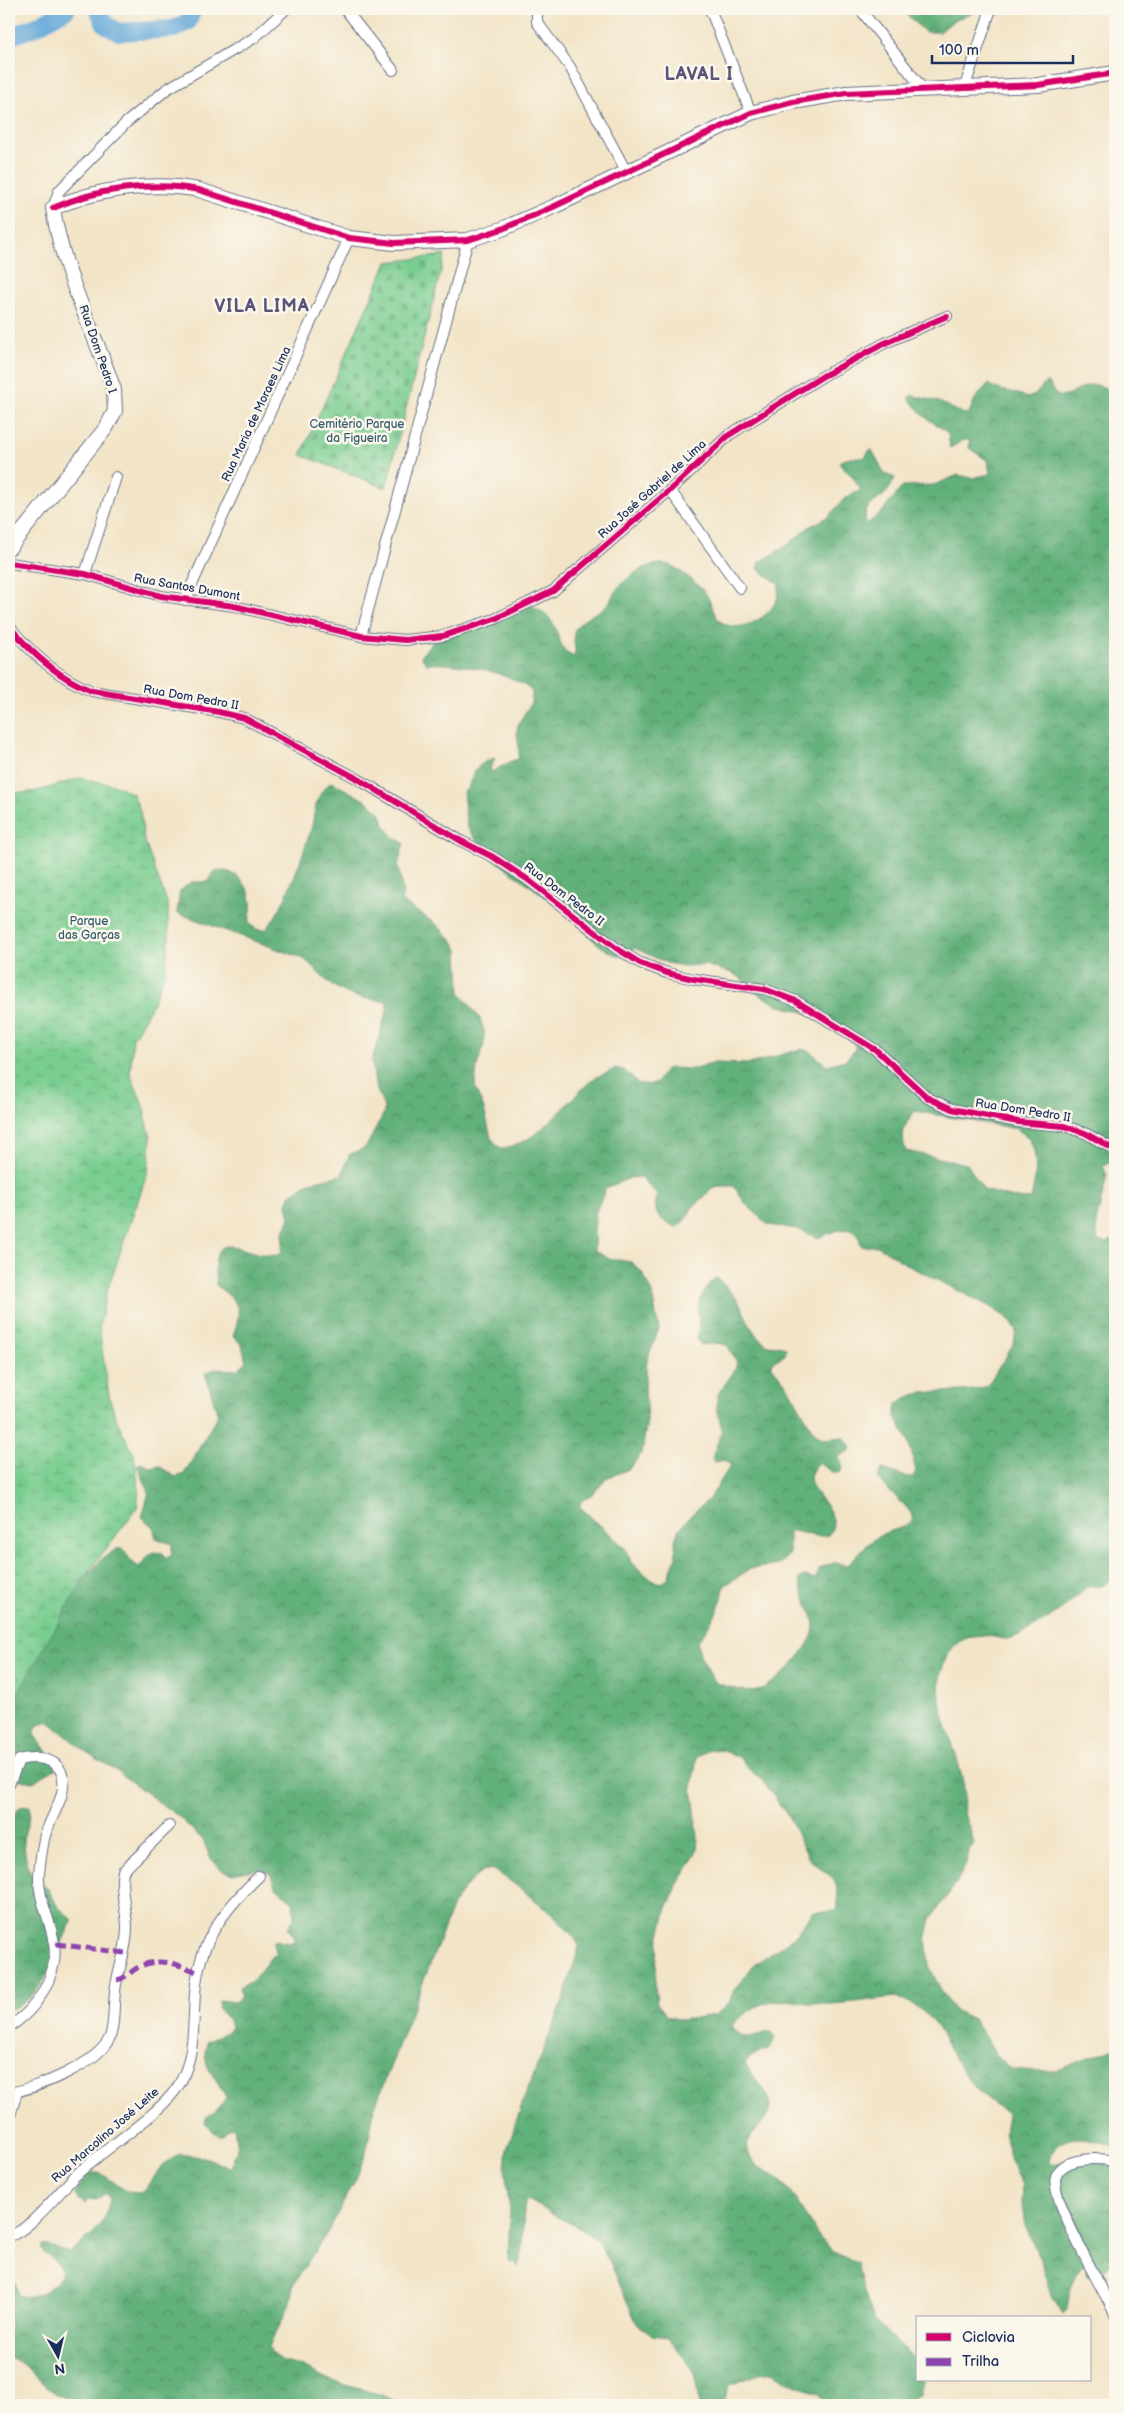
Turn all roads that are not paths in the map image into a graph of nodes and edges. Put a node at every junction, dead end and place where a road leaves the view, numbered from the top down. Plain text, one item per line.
1 (286, 9) edge
2 (345, 9) edge
3 (536, 9) edge
4 (710, 9) edge
5 (860, 9) edge
6 (991, 9) edge
7 (392, 70) dead end
8 (1115, 73) edge
9 (922, 88) junction
10 (964, 89) junction
11 (751, 113) junction
12 (626, 170) junction
13 (53, 208) junction
14 (349, 238) junction
15 (468, 240) junction
16 (947, 316) dead end
17 (116, 477) dead end
18 (670, 490) junction
19 (9, 548) edge
20 (9, 564) edge
21 (85, 574) junction
22 (740, 588) dead end
23 (185, 600) junction
24 (9, 626) edge
25 (361, 636) junction
26 (1115, 1150) edge
27 (9, 1784) edge
28 (169, 1826) dead end
29 (259, 1876) dead end
30 (9, 2027) edge
31 (13, 2092) edge
32 (9, 2119) edge
33 (1115, 2161) edge
34 (9, 2236) edge
35 (1115, 2314) edge

1 - 13 street
2 - 7 street
3 - 12 street
4 - 11 street
5 - 9 street
6 - 10 street
8 - 10 street
9 - 10 street
9 - 11 street
11 - 12 street
12 - 15 street
13 - 14 street
13 - 19 street, Rua Dom Pedro I
14 - 15 street
14 - 23 street, Rua Maria de Moraes Lima
15 - 25 street
16 - 18 street, Rua José Gabriel de Lima
17 - 21 street
18 - 22 street
18 - 25 street, Rua José Gabriel de Lima
20 - 21 street, Rua Santos Dumont
21 - 23 street, Rua Santos Dumont
23 - 25 street, Rua Santos Dumont
24 - 26 street, Rua Dom Pedro II
27 - 30 street
28 - 31 street
29 - 34 street, Rua Marcolino José Leite
31 - 32 street
33 - 35 street

